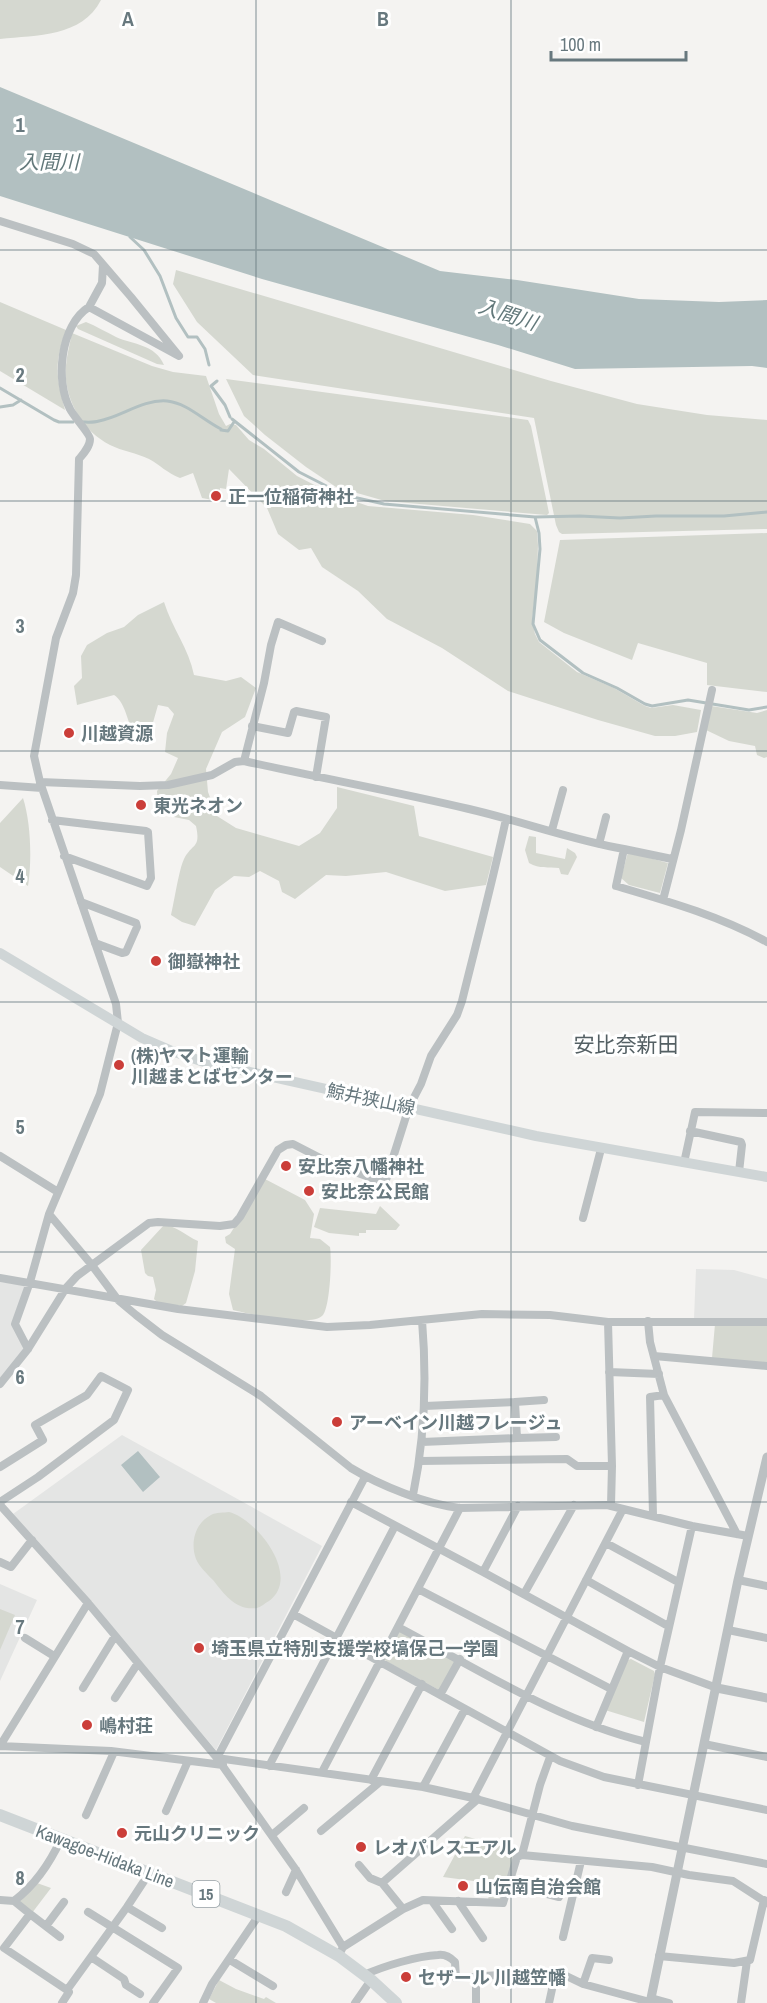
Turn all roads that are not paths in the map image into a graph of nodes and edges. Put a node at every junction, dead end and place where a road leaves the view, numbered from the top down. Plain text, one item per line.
1 (0, 222) edge
2 (103, 265) junction
3 (89, 307) junction
4 (321, 641) dead end
5 (711, 694) dead end
6 (252, 726) junction
7 (244, 761) junction
8 (316, 777) junction
9 (0, 785) edge
10 (41, 785) junction
11 (564, 790) dead end
12 (606, 817) dead end
13 (506, 819) junction
14 (52, 820) junction
15 (552, 830) junction
16 (599, 844) junction
17 (624, 849) junction
18 (64, 856) junction
19 (672, 859) junction
20 (663, 900) junction
21 (81, 902) junction
22 (767, 942) edge
23 (95, 943) junction
24 (0, 952) edge
25 (118, 1023) junction
26 (409, 1107) junction
27 (767, 1113) edge
28 (690, 1131) junction
29 (601, 1149) junction
30 (0, 1156) edge
31 (684, 1163) junction
32 (739, 1172) junction
33 (767, 1178) edge
34 (58, 1192) junction
35 (49, 1215) junction
36 (583, 1218) dead end
37 (91, 1264) junction
38 (0, 1278) edge
39 (30, 1282) junction
40 (66, 1288) junction
41 (118, 1300) junction
42 (422, 1320) junction
43 (648, 1321) junction
44 (608, 1322) junction
45 (767, 1322) edge
46 (28, 1349) junction
47 (654, 1356) junction
48 (767, 1366) edge
49 (609, 1372) junction
50 (659, 1374) junction
51 (0, 1384) edge
52 (664, 1395) junction
53 (544, 1400) dead end
54 (515, 1402) junction
55 (425, 1406) junction
56 (556, 1437) dead end
57 (517, 1438) junction
58 (422, 1442) junction
59 (767, 1457) edge
60 (420, 1461) junction
61 (612, 1466) junction
62 (0, 1467) edge
63 (365, 1477) junction
64 (413, 1495) junction
65 (351, 1502) junction
66 (0, 1505) edge
67 (574, 1505) junction
68 (611, 1505) junction
69 (518, 1506) junction
70 (460, 1508) junction
71 (623, 1509) junction
72 (653, 1515) junction
73 (395, 1526) junction
74 (692, 1526) junction
75 (737, 1534) junction
76 (748, 1536) junction
77 (32, 1540) junction
78 (606, 1544) junction
79 (438, 1549) junction
80 (0, 1562) edge
81 (483, 1572) junction
82 (586, 1580) junction
83 (738, 1580) junction
84 (678, 1582) junction
85 (767, 1586) edge
86 (418, 1589) junction
87 (524, 1594) junction
88 (88, 1603) junction
89 (293, 1614) junction
90 (566, 1617) junction
91 (668, 1626) junction
92 (398, 1627) junction
93 (728, 1630) junction
94 (115, 1636) junction
95 (337, 1637) junction
96 (25, 1638) dead end
97 (767, 1638) edge
98 (628, 1651) junction
99 (54, 1656) junction
100 (547, 1656) junction
101 (460, 1659) junction
102 (380, 1660) junction
103 (138, 1663) junction
104 (660, 1667) junction
105 (422, 1684) junction
106 (83, 1688) dead end
107 (717, 1688) junction
108 (611, 1689) junction
109 (440, 1695) junction
110 (526, 1695) junction
111 (116, 1698) dead end
112 (767, 1698) edge
113 (465, 1709) junction
114 (596, 1727) junction
115 (506, 1731) junction
116 (646, 1742) junction
117 (704, 1744) junction
118 (0, 1746) edge
119 (114, 1752) junction
120 (550, 1756) junction
121 (767, 1757) edge
122 (217, 1758) junction
123 (188, 1761) junction
124 (223, 1765) junction
125 (269, 1766) junction
126 (322, 1772) junction
127 (376, 1781) junction
128 (638, 1785) junction
129 (423, 1787) junction
130 (693, 1794) junction
131 (475, 1798) junction
132 (304, 1808) dead end
133 (767, 1810) edge
134 (166, 1811) dead end
135 (0, 1815) edge
136 (86, 1815) dead end
137 (532, 1816) junction
138 (321, 1832) dead end
139 (272, 1835) junction
140 (61, 1839) junction
141 (683, 1847) junction
142 (522, 1855) junction
143 (581, 1861) junction
144 (767, 1864) edge
145 (359, 1865) dead end
146 (296, 1870) junction
147 (150, 1872) junction
148 (678, 1872) junction
149 (382, 1883) junction
150 (508, 1884) junction
151 (286, 1892) dead end
152 (559, 1897) dead end
153 (0, 1900) edge
154 (14, 1901) junction
155 (432, 1901) junction
156 (458, 1901) junction
157 (765, 1901) edge
158 (64, 1902) dead end
159 (127, 1907) junction
160 (403, 1909) junction
161 (88, 1912) dead end
162 (30, 1914) junction
163 (259, 1915) junction
164 (46, 1926) junction
165 (113, 1927) junction
166 (162, 1928) dead end
167 (453, 1929) dead end
168 (563, 1936) dead end
169 (60, 1937) dead end
170 (483, 1938) dead end
171 (341, 1952) junction
172 (92, 1956) junction
173 (659, 1956) junction
174 (230, 1960) junction
175 (609, 1960) dead end
176 (747, 1961) junction
177 (556, 1971) junction
178 (476, 1976) junction
179 (368, 1978) junction
180 (583, 1984) junction
181 (273, 1986) dead end
182 (67, 1990) junction
183 (140, 1994) dead end
184 (650, 2001) edge
185 (62, 2003) edge
186 (153, 2003) edge
187 (203, 2003) edge
188 (355, 2003) edge
189 (396, 2003) edge
190 (476, 2003) edge
191 (549, 2003) edge
192 (669, 2003) edge
193 (741, 2003) edge

1 - 2 street
2 - 3 street
2 - 3 street
3 - 10 street
4 - 6 street
5 - 19 street
6 - 7 street
6 - 8 street
7 - 8 street
7 - 10 street
8 - 13 street
9 - 10 street
10 - 14 street
11 - 15 street
12 - 16 street
13 - 15 street
13 - 26 street
14 - 18 street
14 - 18 street
15 - 16 street
16 - 17 street
17 - 19 street
17 - 20 street
18 - 21 street
19 - 20 street
20 - 22 street
21 - 23 street
21 - 23 street
23 - 25 street
24 - 25 main road, 鯨井狭山線
25 - 26 main road, 鯨井狭山線
25 - 34 street
26 - 29 main road, 鯨井狭山線
26 - 37 street
27 - 28 street
28 - 31 street
28 - 32 street
29 - 31 main road, 鯨井狭山線
29 - 36 street
30 - 34 street
31 - 32 main road, 鯨井狭山線
32 - 33 main road, 鯨井狭山線
34 - 35 street
35 - 37 street
35 - 39 street
37 - 40 street
37 - 41 street
38 - 39 street
39 - 40 street
39 - 46 street
40 - 41 street
40 - 46 street
41 - 42 street
41 - 63 street
42 - 44 street
42 - 55 street
43 - 44 street
43 - 45 street
43 - 47 street
44 - 49 street
46 - 51 street
47 - 48 street
47 - 50 street
49 - 50 street
49 - 61 street
50 - 52 street
52 - 72 street
52 - 75 street
53 - 54 street
54 - 55 street
54 - 57 street
55 - 58 street
56 - 57 street
57 - 58 street
58 - 60 street
59 - 76 street
60 - 61 street
60 - 64 street
61 - 68 street
62 - 66 street
63 - 64 street
63 - 65 street
64 - 70 street
65 - 73 street
65 - 89 street
66 - 77 street
67 - 68 street
67 - 69 street
67 - 87 street
68 - 71 street
69 - 70 street
69 - 81 street
70 - 79 street
71 - 72 street
71 - 78 street
72 - 74 street
73 - 79 street
73 - 95 street
74 - 75 street
74 - 84 street
75 - 76 street
76 - 83 street
77 - 80 street
77 - 88 street
78 - 82 street
78 - 84 street
79 - 81 street
79 - 86 street
81 - 87 street
82 - 90 street
82 - 91 street
83 - 85 street
83 - 93 street
84 - 91 street
86 - 92 street
86 - 100 street
87 - 90 street
88 - 94 street
88 - 99 street
89 - 95 street
89 - 122 street
90 - 98 street
90 - 100 street
91 - 104 street
92 - 101 street
92 - 102 street
93 - 97 street
93 - 107 street
94 - 103 street
94 - 106 street
95 - 102 street
95 - 125 street
96 - 99 street
98 - 104 street
98 - 108 street
99 - 118 street
100 - 108 street
100 - 110 street
101 - 109 street
101 - 110 street
102 - 105 street
102 - 126 street
103 - 111 street
103 - 122 street
104 - 107 street
104 - 116 street
105 - 109 street
105 - 127 street
107 - 112 street
107 - 117 street
108 - 114 street
109 - 113 street
110 - 114 street
110 - 115 street
113 - 115 street
113 - 129 street
114 - 116 street
115 - 120 street
115 - 131 street
116 - 128 street
117 - 121 street
117 - 130 street
118 - 119 street
119 - 123 street
119 - 136 street
120 - 128 street
120 - 137 street
122 - 124 street
122 - 125 street
123 - 124 street
123 - 134 street
124 - 139 street
125 - 126 street
126 - 127 street
127 - 129 street
127 - 138 street
128 - 130 street
129 - 131 street
130 - 133 street
130 - 141 street
131 - 137 street
131 - 149 street
132 - 139 street
135 - 140 main road, Kawagoe-Hidaka Line / 15
137 - 141 street
137 - 142 street
139 - 146 street
140 - 147 main road, Kawagoe-Hidaka Line / 15
140 - 154 street
141 - 144 street
141 - 148 street
142 - 143 street
142 - 150 street
143 - 148 street
143 - 168 street
145 - 149 street
146 - 151 street
146 - 171 street
147 - 159 street
147 - 163 main road, Kawagoe-Hidaka Line / 15
148 - 157 street
148 - 173 street
149 - 160 street
150 - 152 street
150 - 156 street
153 - 154 street
154 - 162 street
155 - 156 street
155 - 160 street
155 - 167 street
156 - 170 street
157 - 176 street
158 - 164 street
159 - 165 street
159 - 166 street
160 - 171 street
161 - 165 street
162 - 164 street
162 - 182 street
163 - 171 main road, Kawagoe-Hidaka Line / 15
163 - 174 street
164 - 169 street
165 - 172 street
165 - 186 street
171 - 179 main road, Kawagoe-Hidaka Line / 15
172 - 182 street
172 - 183 street
173 - 176 street
173 - 184 street
174 - 181 street
174 - 187 street
175 - 180 street
176 - 193 street
177 - 178 street
177 - 180 street
177 - 191 street
178 - 179 street
178 - 190 street
179 - 188 street
179 - 189 main road, Kawagoe-Hidaka Line / 15
180 - 184 street
182 - 185 street
184 - 192 street

